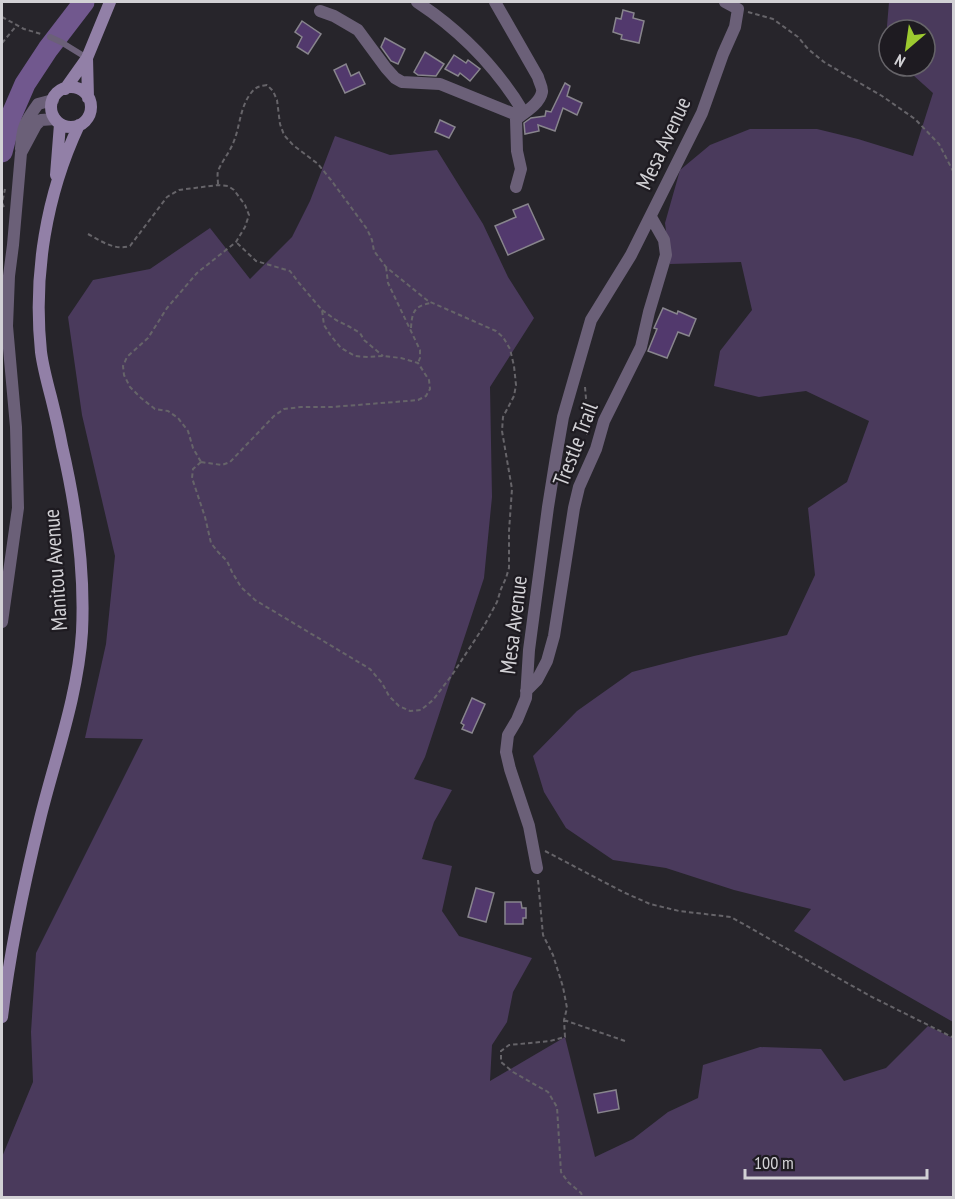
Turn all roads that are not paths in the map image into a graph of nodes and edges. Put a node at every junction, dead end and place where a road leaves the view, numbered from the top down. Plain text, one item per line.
1 (110, 2) edge
2 (417, 2) edge
3 (495, 2) edge
4 (725, 2) edge
5 (320, 11) dead end
6 (50, 37) road end
7 (87, 58) junction
8 (65, 89) junction
9 (88, 98) junction
10 (53, 100) junction
11 (524, 112) junction
12 (58, 121) junction
13 (80, 125) junction
14 (21, 153) junction
15 (516, 187) dead end
16 (55, 188) junction
17 (651, 217) junction
18 (2, 622) edge
19 (526, 691) junction
20 (537, 868) road end
21 (2, 1017) edge

1 - 7 main road
2 - 11 street
3 - 11 street
4 - 17 street, Mesa Avenue
5 - 11 street
6 - 7 lane
7 - 8 main road
7 - 9 main road
8 - 9 main road
8 - 10 main road
9 - 13 main road
10 - 12 main road
10 - 14 street
11 - 15 street
12 - 13 main road
12 - 14 street
12 - 16 main road, Manitou Avenue
13 - 16 main road, Manitou Avenue
14 - 18 street
16 - 21 main road, Manitou Avenue
17 - 19 street, Mesa Avenue
17 - 19 street, Trestle Trail
19 - 20 street, Mesa Avenue

